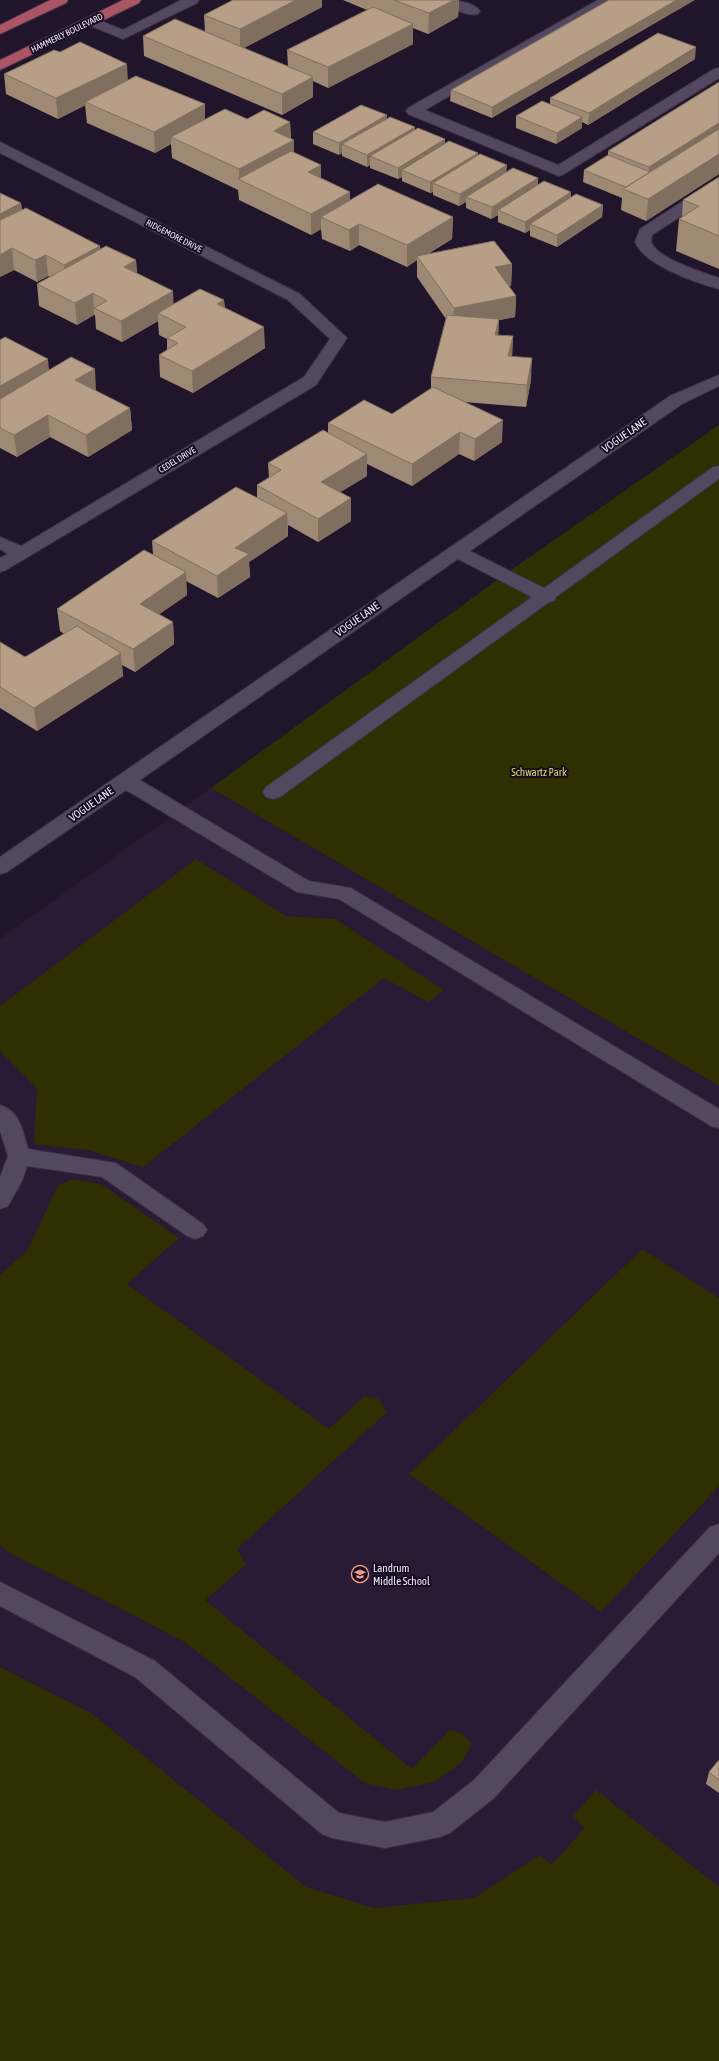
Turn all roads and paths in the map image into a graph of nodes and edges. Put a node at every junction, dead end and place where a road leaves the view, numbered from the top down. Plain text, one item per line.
1 (61, 0) edge
2 (134, 0) edge
3 (192, 0) edge
4 (446, 0) edge
5 (608, 0) edge
6 (473, 11) dead end
7 (91, 21) junction
8 (0, 30) edge
9 (0, 66) edge
10 (719, 72) edge
11 (0, 147) edge
12 (719, 184) edge
13 (719, 284) edge
14 (339, 338) joint
15 (719, 380) edge
16 (719, 471) edge
17 (0, 542) edge
18 (456, 551) junction
19 (20, 554) junction
20 (0, 566) edge
21 (547, 597) junction
22 (125, 780) junction
23 (273, 792) dead end
24 (0, 867) edge
25 (0, 1113) edge
26 (719, 1120) edge
27 (19, 1156) junction
28 (0, 1200) edge
29 (195, 1230) dead end
30 (719, 1535) edge
31 (0, 1593) edge

1 - 8 main road
2 - 7 main road, HAMMERLY BOULEVARD
3 - 7 street
4 - 6 street
5 - 10 street
7 - 9 main road, HAMMERLY BOULEVARD
11 - 14 street, RIDGEMORE DRIVE
12 - 13 street
14 - 19 street, CEDEL DRIVE
15 - 18 street, VOGUE LANE
16 - 21 street
17 - 19 street
18 - 21 street
18 - 22 street, VOGUE LANE
19 - 20 street, CEDEL DRIVE
21 - 23 street
22 - 24 street, VOGUE LANE
22 - 26 street
25 - 27 street
27 - 28 street
27 - 29 street
30 - 31 street

